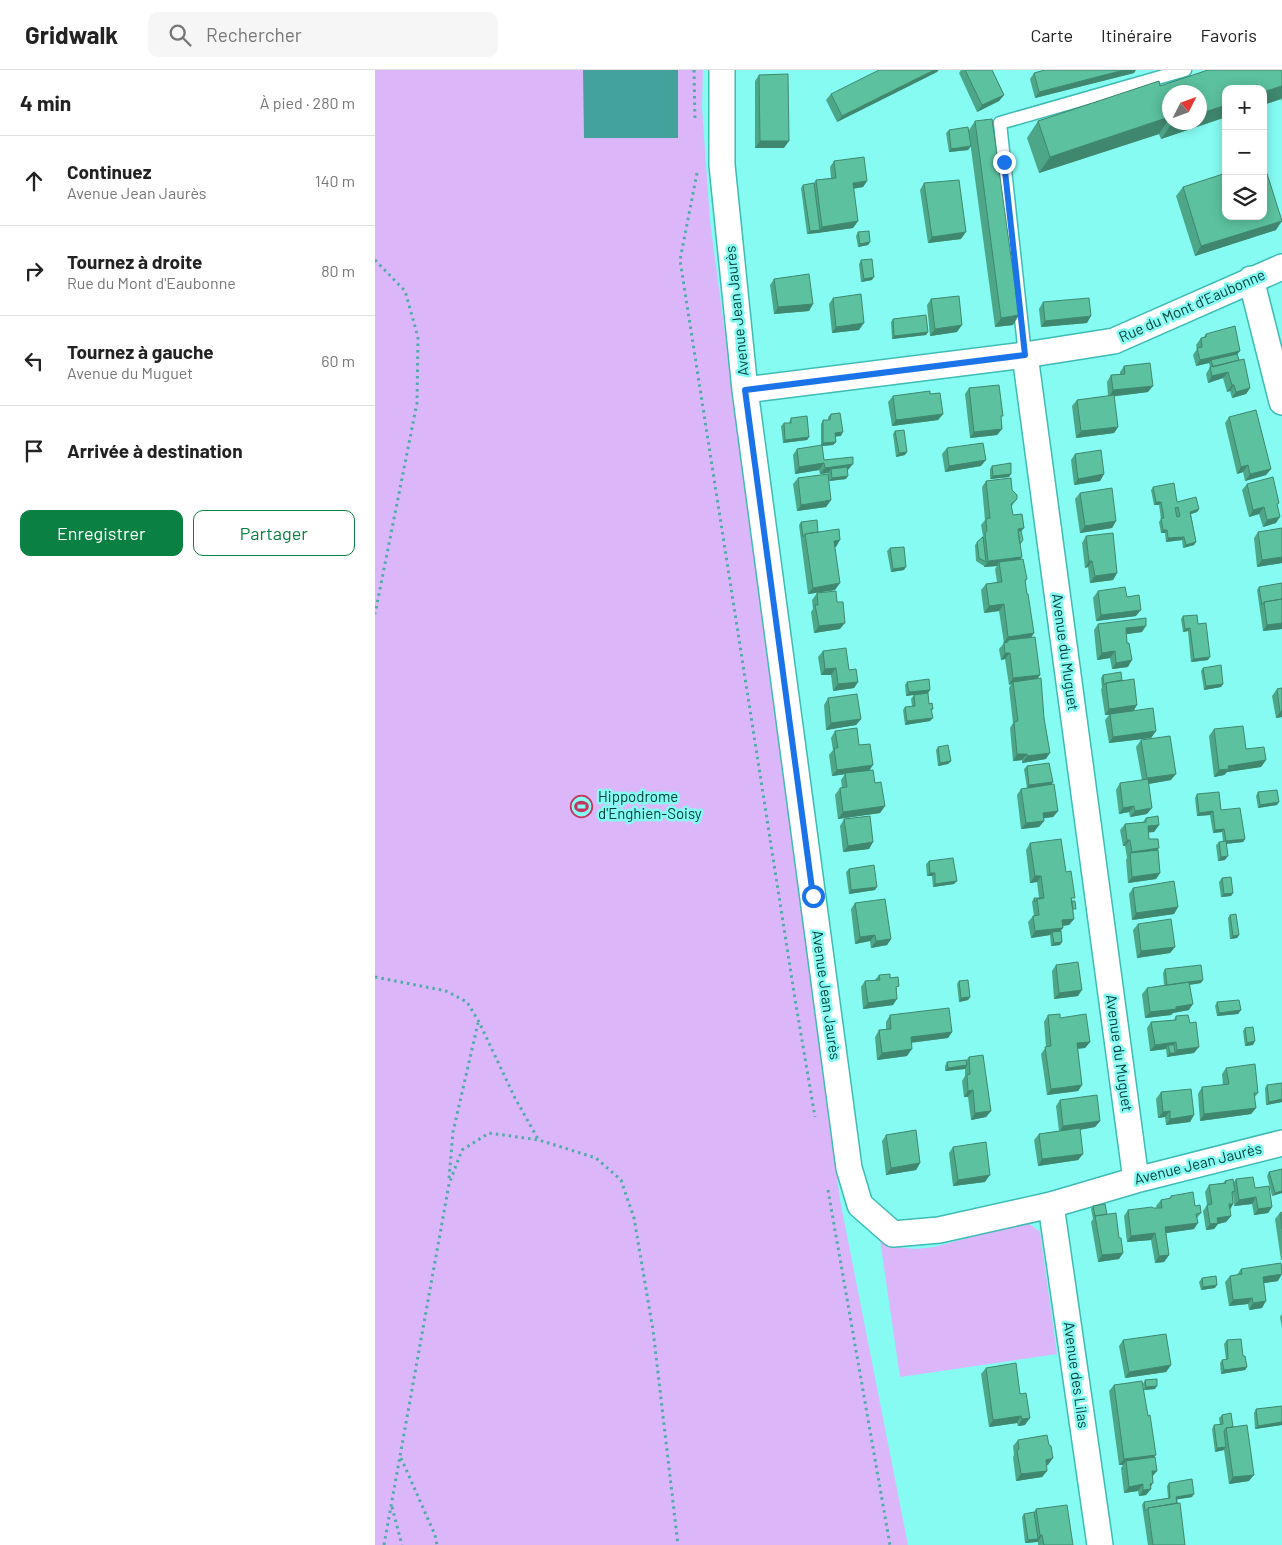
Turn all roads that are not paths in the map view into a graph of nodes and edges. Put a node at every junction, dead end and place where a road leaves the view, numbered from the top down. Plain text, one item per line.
1 (722, 70) edge
2 (1185, 70) edge
3 (1282, 267) edge
4 (1251, 279) junction
5 (1025, 355) junction
6 (745, 390) junction
7 (1282, 402) edge
8 (1282, 1143) edge
9 (1135, 1180) junction
10 (1051, 1205) junction
11 (1100, 1545) edge

1 - 6 street, Avenue Jean Jaurès
2 - 5 lane, Avenue du Muguet
3 - 4 street, Rue du Mont d'Eaubonne
4 - 5 street, Rue du Mont d'Eaubonne
4 - 7 street
5 - 6 street, Rue du Mont d'Eaubonne
5 - 9 street, Avenue du Muguet
6 - 10 street, Avenue Jean Jaurès
8 - 9 street, Avenue Jean Jaurès
9 - 10 street, Avenue Jean Jaurès
10 - 11 street, Avenue des Lilas

